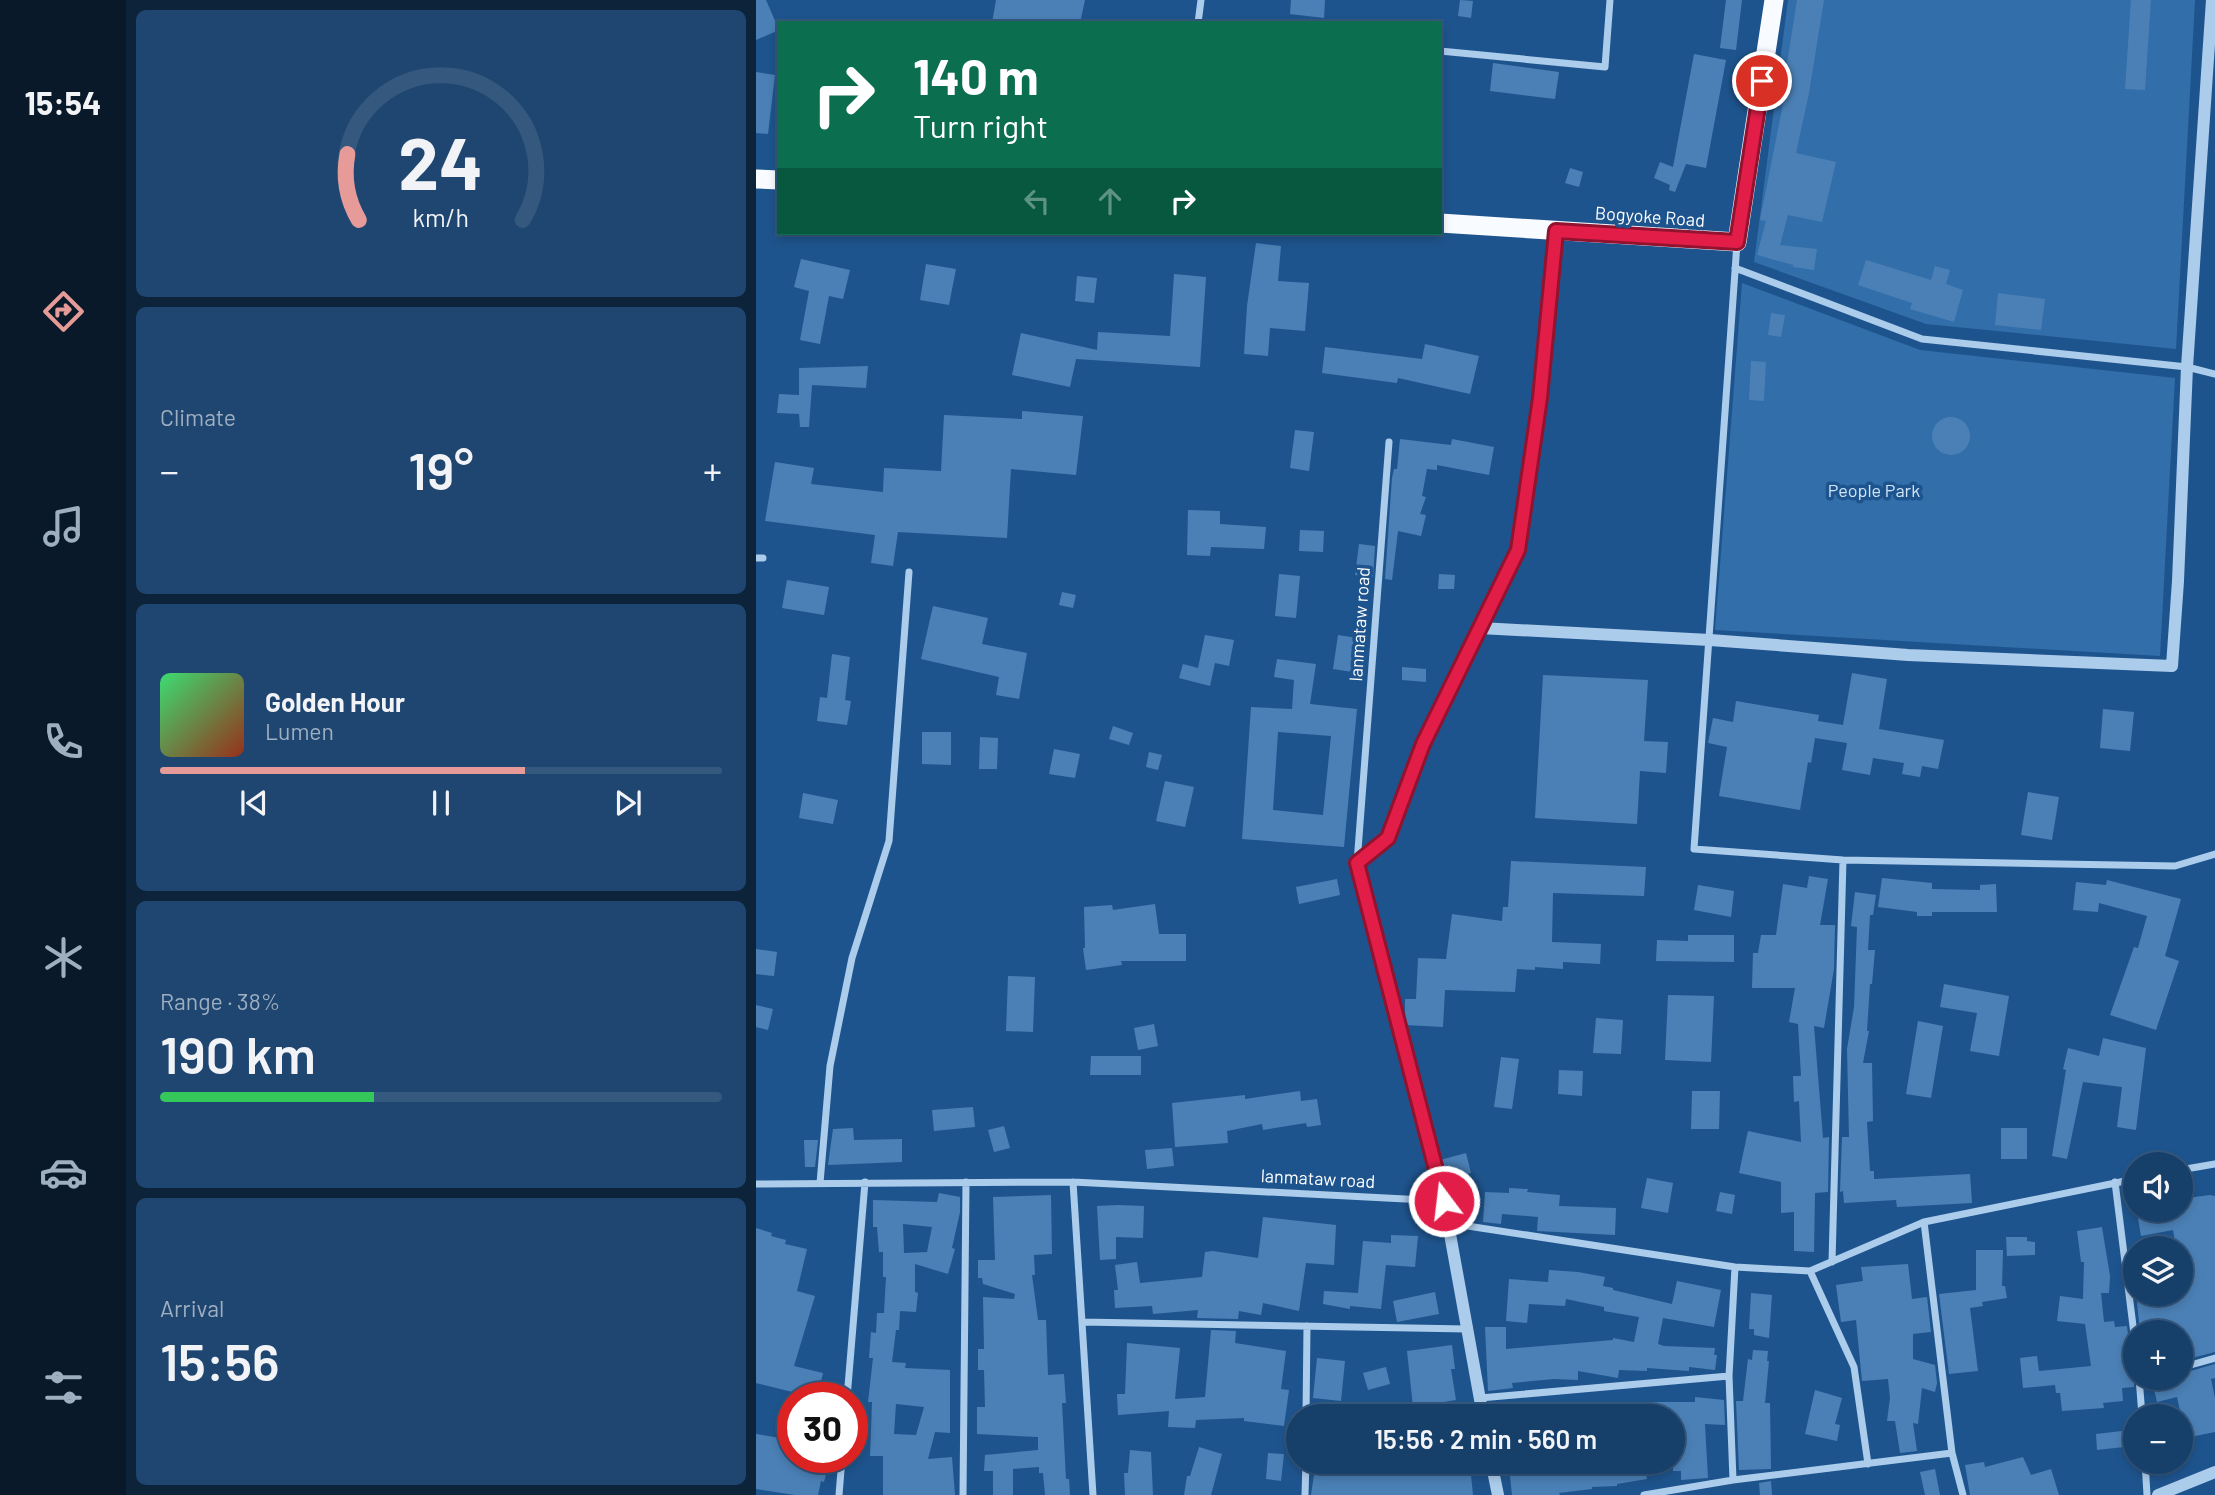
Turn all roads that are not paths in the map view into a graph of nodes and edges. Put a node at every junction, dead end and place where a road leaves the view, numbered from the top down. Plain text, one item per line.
1 (1201, 0) edge
2 (1610, 0) edge
3 (1774, 0) edge
4 (2212, 0) edge
5 (1198, 21) edge
6 (1442, 51) edge
7 (756, 179) edge
8 (777, 180) edge
9 (1442, 223) edge
10 (1556, 231) junction
11 (1737, 242) junction
12 (1735, 268) junction
13 (2187, 368) junction
14 (2215, 374) edge
15 (1389, 442) dead end
16 (909, 572) dead end
17 (1480, 628) junction
18 (1710, 640) junction
19 (2215, 854) edge
20 (1843, 860) junction
21 (1357, 863) junction
22 (2215, 1164) edge
23 (2193, 1168) edge
24 (2123, 1181) edge
25 (864, 1182) junction
26 (966, 1182) junction
27 (1073, 1182) junction
28 (2115, 1182) junction
29 (820, 1183) junction
30 (756, 1184) edge
31 (1444, 1201) junction
32 (1924, 1222) junction
33 (1448, 1223) junction
34 (1832, 1262) junction
35 (1735, 1267) junction
36 (1810, 1271) junction
37 (2132, 1320) edge
38 (1082, 1322) junction
39 (1307, 1326) junction
40 (1467, 1329) junction
41 (2215, 1359) edge
42 (2193, 1365) edge
43 (1729, 1376) junction
44 (848, 1382) edge
45 (1480, 1398) junction
46 (1306, 1404) edge
47 (1481, 1404) edge
48 (1952, 1453) junction
49 (1868, 1464) junction
50 (2215, 1472) edge
51 (841, 1473) edge
52 (1306, 1474) edge
53 (1494, 1474) edge
54 (2146, 1474) edge
55 (1733, 1480) junction
56 (839, 1495) edge
57 (963, 1495) edge
58 (1093, 1495) edge
59 (1305, 1495) edge
60 (1498, 1495) edge
61 (1644, 1495) edge
62 (1963, 1495) edge
63 (2147, 1495) edge
64 (2158, 1495) edge

1 - 5 street
2 - 6 street
3 - 11 highway
4 - 13 street
7 - 8 highway
9 - 10 highway, Bogyoke Road
10 - 11 highway, Bogyoke Road
10 - 17 street
11 - 12 street
12 - 13 street
12 - 18 street
13 - 14 street
13 - 18 street
15 - 21 street, lanmataw road
16 - 29 street
17 - 18 street
17 - 21 street
18 - 20 street
19 - 20 street
20 - 34 street
21 - 31 street, lanmataw road
22 - 23 street
24 - 28 street
25 - 26 street, lanmataw road
25 - 29 street, lanmataw road
25 - 44 street
26 - 27 street, lanmataw road
26 - 57 street
27 - 31 street, lanmataw road
27 - 38 street
28 - 32 street
28 - 37 street
29 - 30 street, lanmataw road
31 - 33 street
32 - 34 street
32 - 48 street
33 - 35 street
33 - 40 street
34 - 36 street
35 - 36 street
35 - 43 street
36 - 49 street
38 - 39 street
38 - 58 street
39 - 40 street
39 - 46 street
40 - 45 street
41 - 42 street
43 - 45 street
43 - 55 street
45 - 47 street
48 - 49 street
48 - 62 street
49 - 55 street
50 - 64 street
51 - 56 street
52 - 59 street
53 - 60 street
54 - 63 street
55 - 61 street

